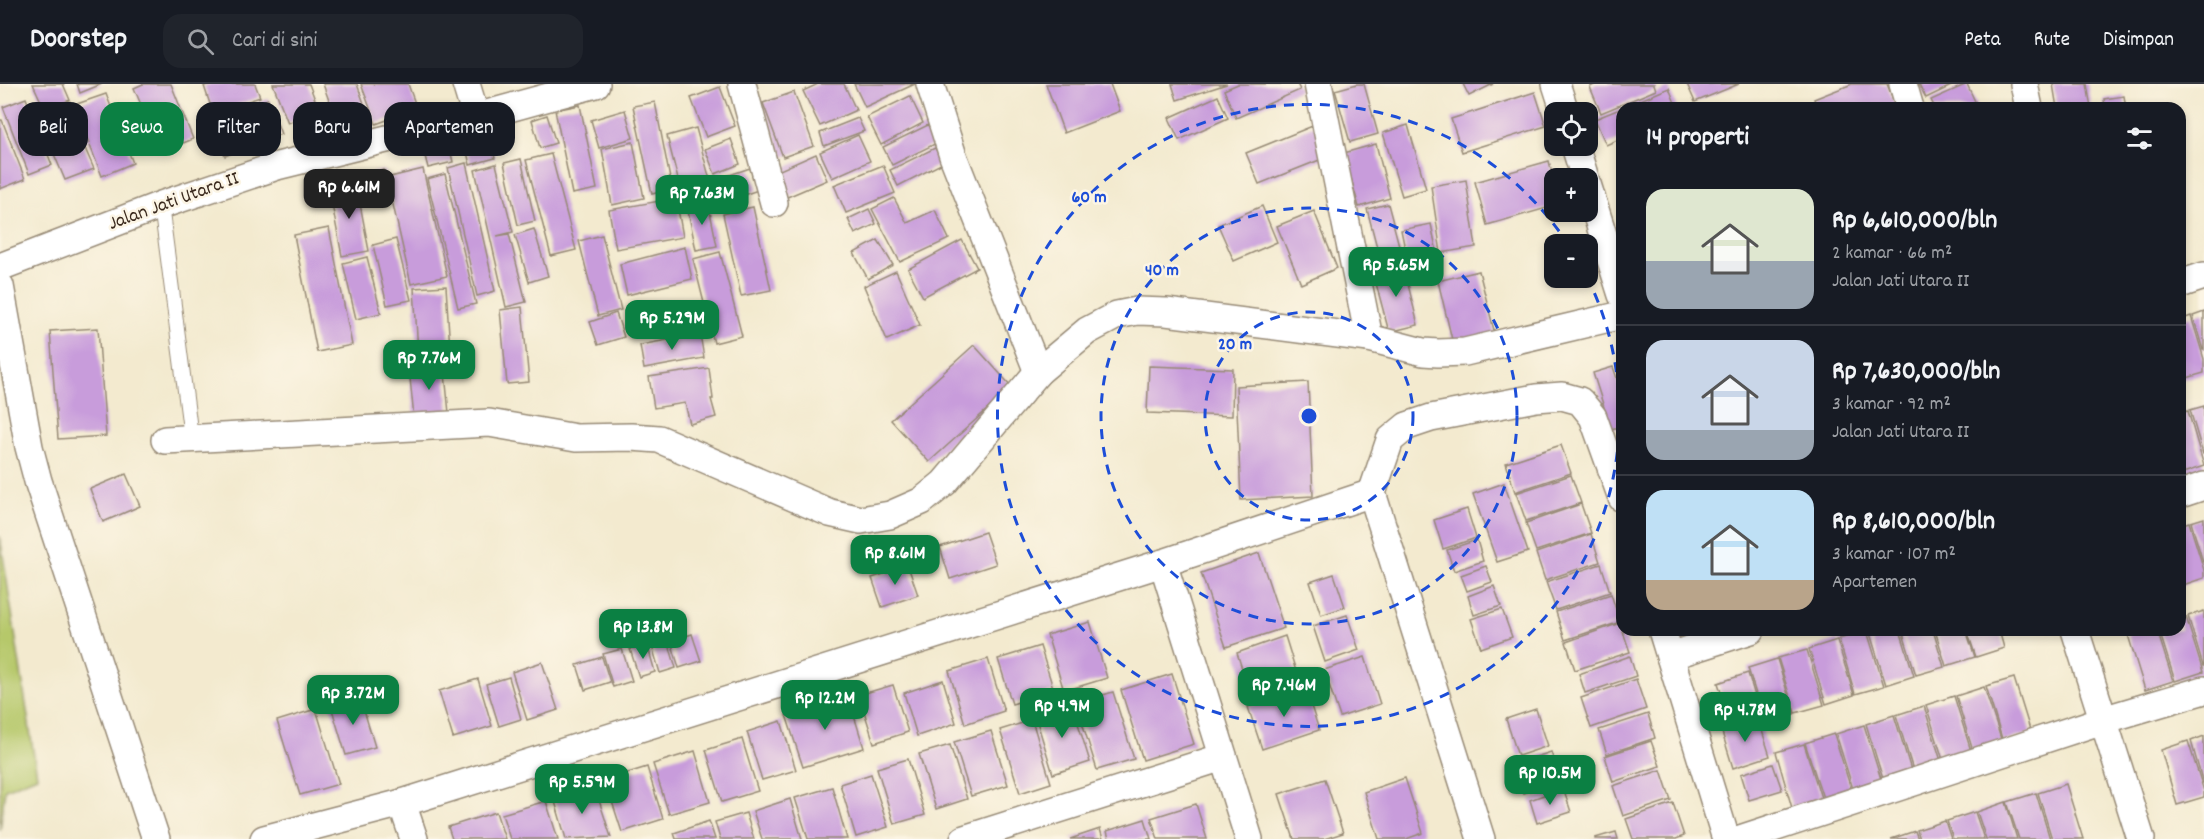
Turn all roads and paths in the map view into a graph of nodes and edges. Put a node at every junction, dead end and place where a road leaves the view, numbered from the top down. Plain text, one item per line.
1 (466, 84) edge
2 (596, 84) edge
3 (741, 84) edge
4 (930, 84) edge
5 (1318, 84) edge
6 (1556, 84) edge
7 (1903, 84) edge
8 (2024, 84) edge
9 (471, 102) edge
10 (1561, 102) edge
11 (1908, 102) edge
12 (2028, 102) edge
13 (515, 106) edge
14 (384, 139) edge
15 (774, 202) dead end
16 (161, 205) junction
17 (1598, 219) edge
18 (0, 267) edge
19 (1616, 276) edge
20 (2204, 276) edge
21 (2186, 282) edge
22 (0, 286) edge
23 (1616, 316) edge
24 (1368, 338) junction
25 (1038, 372) junction
26 (178, 439) joint
27 (1616, 465) edge
28 (2204, 486) edge
29 (2186, 492) edge
30 (1372, 493) junction
31 (1163, 563) junction
32 (1664, 636) edge
33 (1732, 636) edge
34 (2077, 636) edge
35 (1670, 656) junction
36 (2204, 690) edge
37 (2103, 720) junction
38 (1223, 757) junction
39 (402, 803) junction
40 (156, 839) edge
41 (264, 839) edge
42 (414, 839) edge
43 (964, 839) edge
44 (1249, 839) edge
45 (1481, 839) edge
46 (1726, 839) edge
47 (1740, 839) edge
48 (2141, 839) edge

1 - 9 street
2 - 13 street, Jalan Jati Utara II
3 - 15 street
4 - 25 street
5 - 24 street
6 - 10 street
7 - 11 street
8 - 12 street
14 - 16 street, Jalan Jati Utara II
16 - 18 street, Jalan Jati Utara II
16 - 26 lane
17 - 19 street
20 - 21 street
22 - 40 street
23 - 24 street
24 - 25 street
25 - 26 street
27 - 30 street
28 - 29 street
30 - 31 street
30 - 45 street
31 - 38 street
31 - 39 street
32 - 35 street
33 - 35 street
34 - 37 street
35 - 46 street
36 - 37 street
37 - 47 street
37 - 48 street
38 - 43 street
38 - 44 street
39 - 41 street
39 - 42 street

